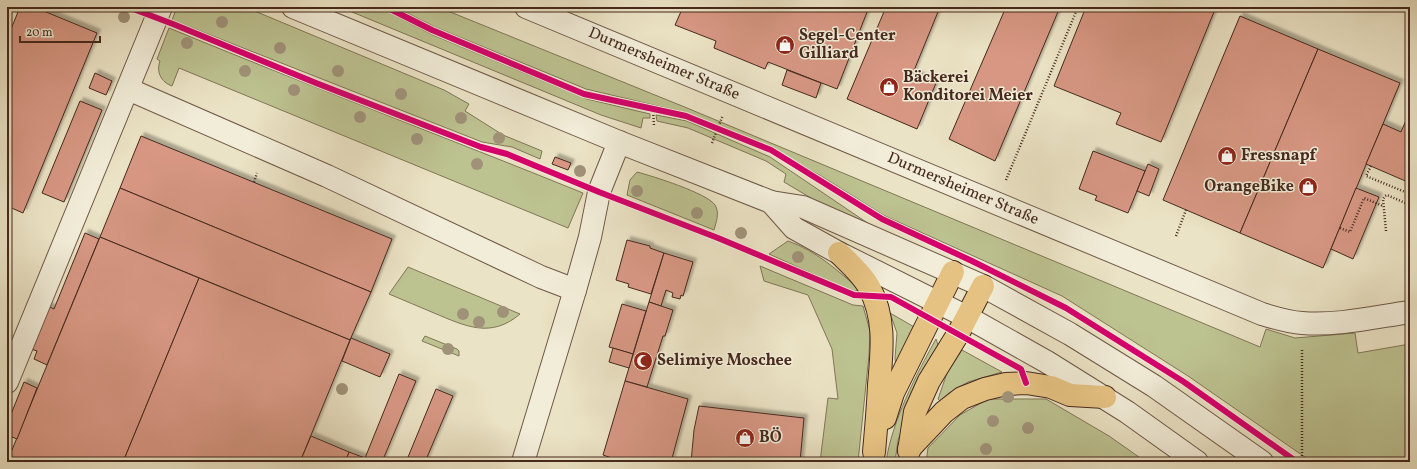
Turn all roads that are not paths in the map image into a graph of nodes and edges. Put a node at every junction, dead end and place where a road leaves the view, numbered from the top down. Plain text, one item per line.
1 (160, 7) edge
2 (293, 7) edge
3 (526, 7) edge
4 (128, 89) junction
5 (620, 142) junction
6 (771, 202) junction
7 (839, 253) junction
8 (953, 272) junction
9 (984, 286) junction
10 (575, 290) junction
11 (937, 302) junction
12 (1410, 312) edge
13 (967, 317) junction
14 (7, 382) edge
15 (1105, 397) junction
16 (908, 455) edge
17 (874, 457) edge
18 (523, 462) edge
19 (1197, 462) edge
20 (1262, 462) edge

1 - 4 street
2 - 5 street
3 - 12 street, Durmersheimer Straße
4 - 10 street
4 - 14 street
5 - 6 street
5 - 10 street
6 - 7 street
6 - 8 street
7 - 11 street
7 - 17 highway
8 - 9 street
8 - 11 highway
9 - 13 highway
9 - 20 street
10 - 18 street
11 - 13 street
11 - 17 highway
13 - 15 street
13 - 16 highway
15 - 16 highway
15 - 19 street

